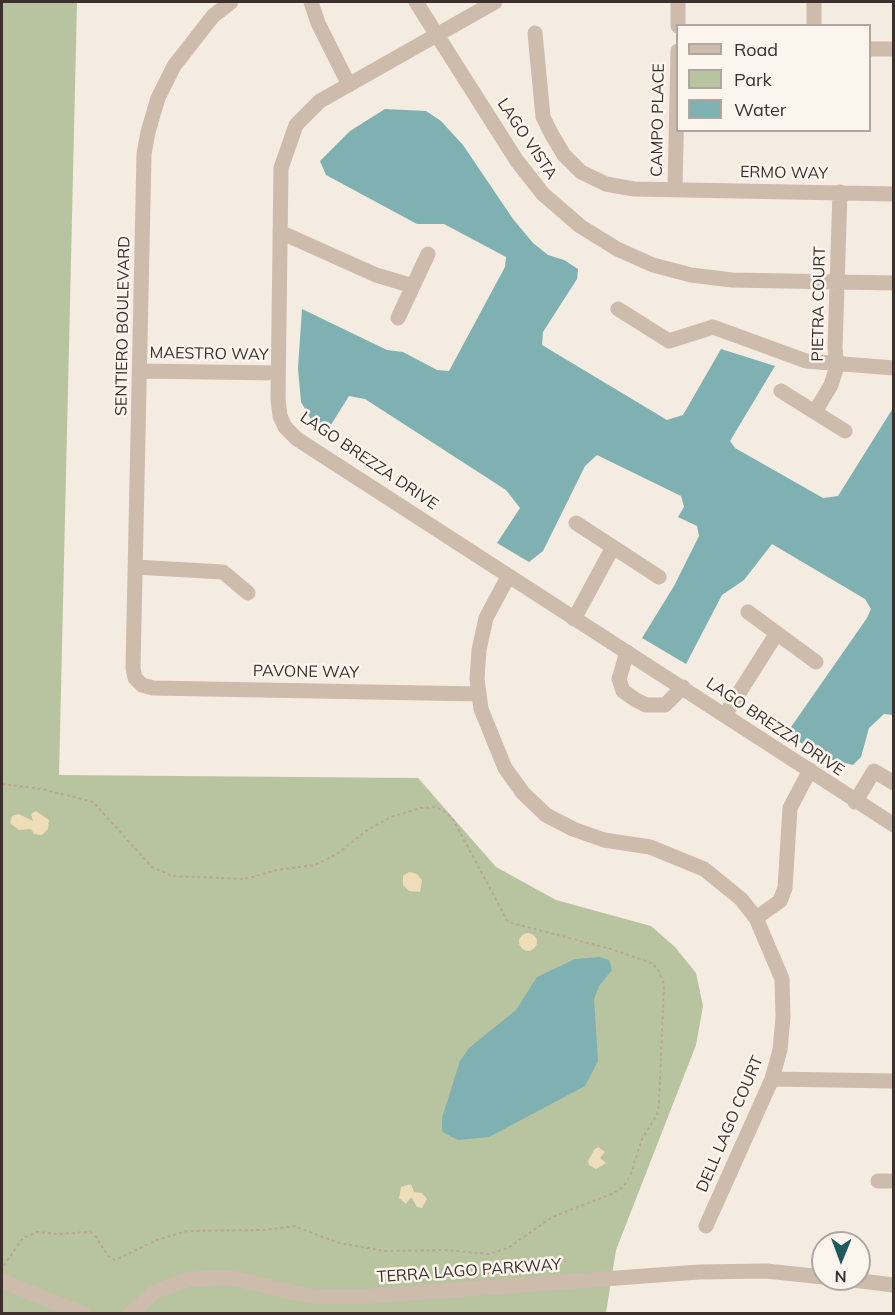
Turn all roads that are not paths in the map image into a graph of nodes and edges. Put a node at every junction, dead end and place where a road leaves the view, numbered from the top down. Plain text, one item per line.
1 (231, 2) edge
2 (311, 2) edge
3 (416, 2) edge
4 (495, 2) edge
5 (678, 2) edge
6 (814, 2) edge
7 (678, 24) edge
8 (814, 24) edge
9 (535, 33) dead end
10 (437, 36) junction
11 (871, 49) edge
12 (894, 49) edge
13 (348, 85) junction
14 (676, 132) edge
15 (675, 189) junction
16 (840, 192) junction
17 (894, 194) edge
18 (280, 232) junction
19 (428, 255) dead end
20 (838, 281) junction
21 (894, 283) edge
22 (413, 286) junction
23 (618, 309) dead end
24 (398, 318) dead end
25 (837, 366) junction
26 (894, 368) edge
27 (140, 371) junction
28 (278, 373) junction
29 (781, 391) dead end
30 (815, 412) junction
31 (845, 431) dead end
32 (576, 523) dead end
33 (613, 547) junction
34 (135, 567) junction
35 (508, 577) junction
36 (659, 577) dead end
37 (248, 593) dead end
38 (748, 612) dead end
39 (574, 619) junction
40 (777, 633) junction
41 (627, 652) junction
42 (816, 662) dead end
43 (135, 678) joint
44 (683, 687) junction
45 (479, 694) junction
46 (725, 715) junction
47 (810, 770) junction
48 (894, 783) edge
49 (855, 802) junction
50 (894, 825) edge
51 (756, 918) junction
52 (772, 1079) junction
53 (894, 1081) edge
54 (878, 1181) dead end
55 (894, 1181) edge
56 (706, 1226) dead end
57 (811, 1276) edge
58 (2, 1281) edge
59 (871, 1282) edge
60 (894, 1285) edge
61 (84, 1314) edge
62 (130, 1314) edge

1 - 27 street, SENTIERO BOULEVARD
2 - 13 street
3 - 10 street, LAGO VISTA
4 - 10 street, LAGO BREZZA DRIVE
5 - 7 street
6 - 8 street
9 - 15 street, ERMO WAY
10 - 13 street, LAGO BREZZA DRIVE
10 - 20 street, LAGO VISTA
11 - 12 street
13 - 18 street, LAGO BREZZA DRIVE
14 - 15 street, CAMPO PLACE
15 - 16 street, ERMO WAY
16 - 17 street, ERMO WAY
16 - 20 street, PIETRA COURT
18 - 22 street
18 - 28 street, LAGO BREZZA DRIVE
19 - 22 street
20 - 21 street, LAGO VISTA
20 - 25 street, PIETRA COURT
22 - 24 street
23 - 25 street
25 - 26 street
25 - 30 street, PIETRA COURT
27 - 28 street, MAESTRO WAY
27 - 34 street, SENTIERO BOULEVARD
28 - 35 street, LAGO BREZZA DRIVE
29 - 30 street
30 - 31 street
32 - 33 street
33 - 36 street
33 - 39 street
34 - 37 street
34 - 43 street, SENTIERO BOULEVARD
35 - 39 street, LAGO BREZZA DRIVE
35 - 45 street, DELL LAGO COURT
38 - 40 street
39 - 41 street, LAGO BREZZA DRIVE
40 - 42 street
40 - 46 street
41 - 44 street, LAGO BREZZA DRIVE
41 - 44 street
43 - 45 street, PAVONE WAY
44 - 46 street, LAGO BREZZA DRIVE
45 - 51 street, DELL LAGO COURT
46 - 47 street, LAGO BREZZA DRIVE
47 - 49 street, LAGO BREZZA DRIVE
47 - 51 street
48 - 49 street
49 - 50 street, LAGO BREZZA DRIVE
51 - 52 street, DELL LAGO COURT
52 - 53 street
52 - 56 street, DELL LAGO COURT
54 - 55 street
57 - 62 street, TERRA LAGO PARKWAY
58 - 61 street
59 - 60 street

